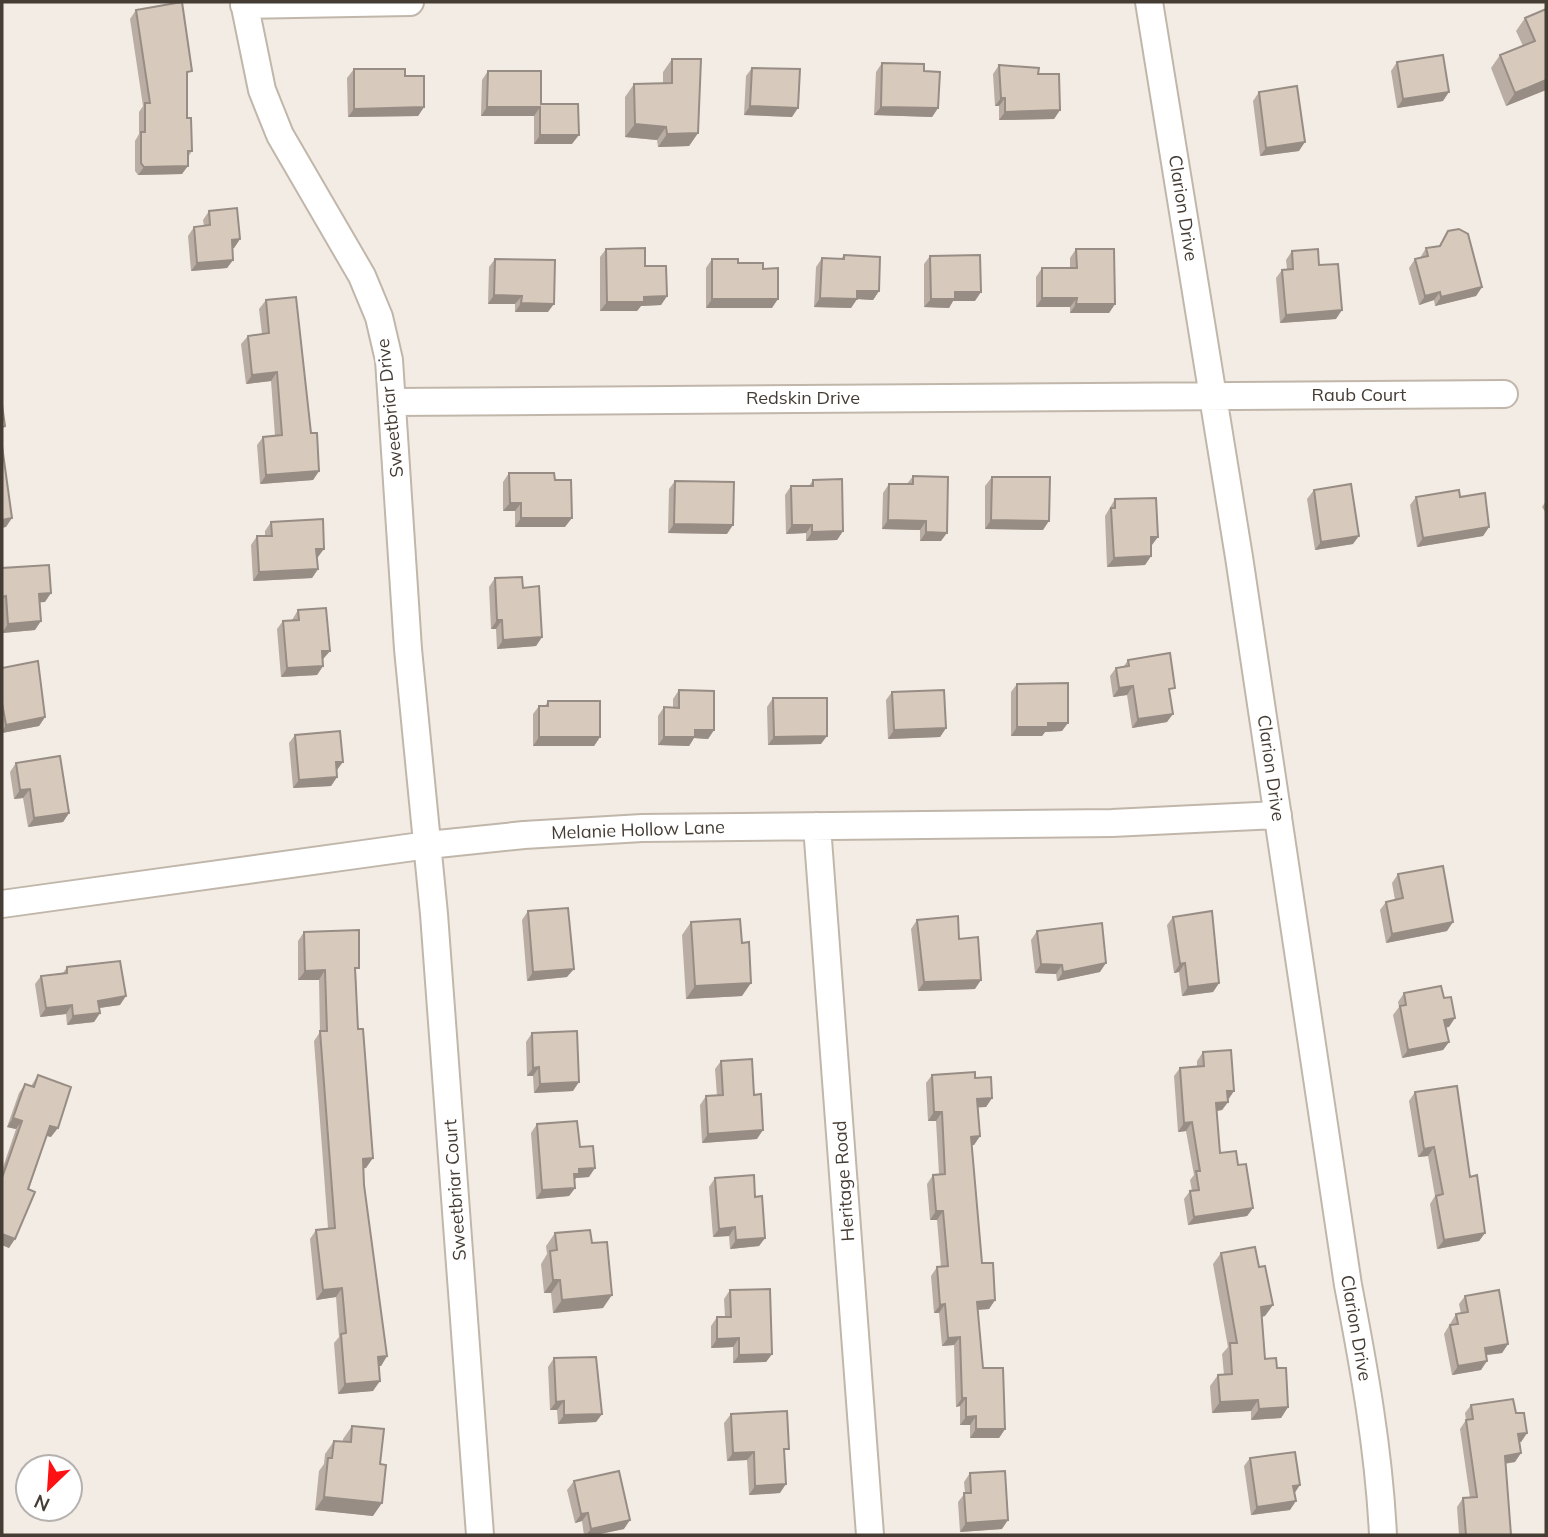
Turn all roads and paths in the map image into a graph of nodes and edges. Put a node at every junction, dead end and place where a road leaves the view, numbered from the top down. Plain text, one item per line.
1 (410, 2) edge
2 (1149, 2) edge
3 (244, 3) edge
4 (1504, 394) dead end
5 (1213, 395) junction
6 (393, 402) junction
7 (1278, 816) junction
8 (817, 826) junction
9 (428, 845) junction
10 (2, 904) edge
11 (480, 1535) edge
12 (870, 1535) edge
13 (1383, 1535) edge

1 - 3 street
2 - 5 street, Clarion Drive
3 - 6 street, Sweetbriar Drive
4 - 5 street, Raub Court
5 - 6 street, Redskin Drive
5 - 7 street, Clarion Drive
6 - 9 street, Sweetbriar Drive
7 - 8 street, Melanie Hollow Lane
7 - 13 street, Clarion Drive
8 - 9 street, Melanie Hollow Lane
8 - 12 street, Heritage Road
9 - 10 street, Melanie Hollow Lane
9 - 11 street, Sweetbriar Court

